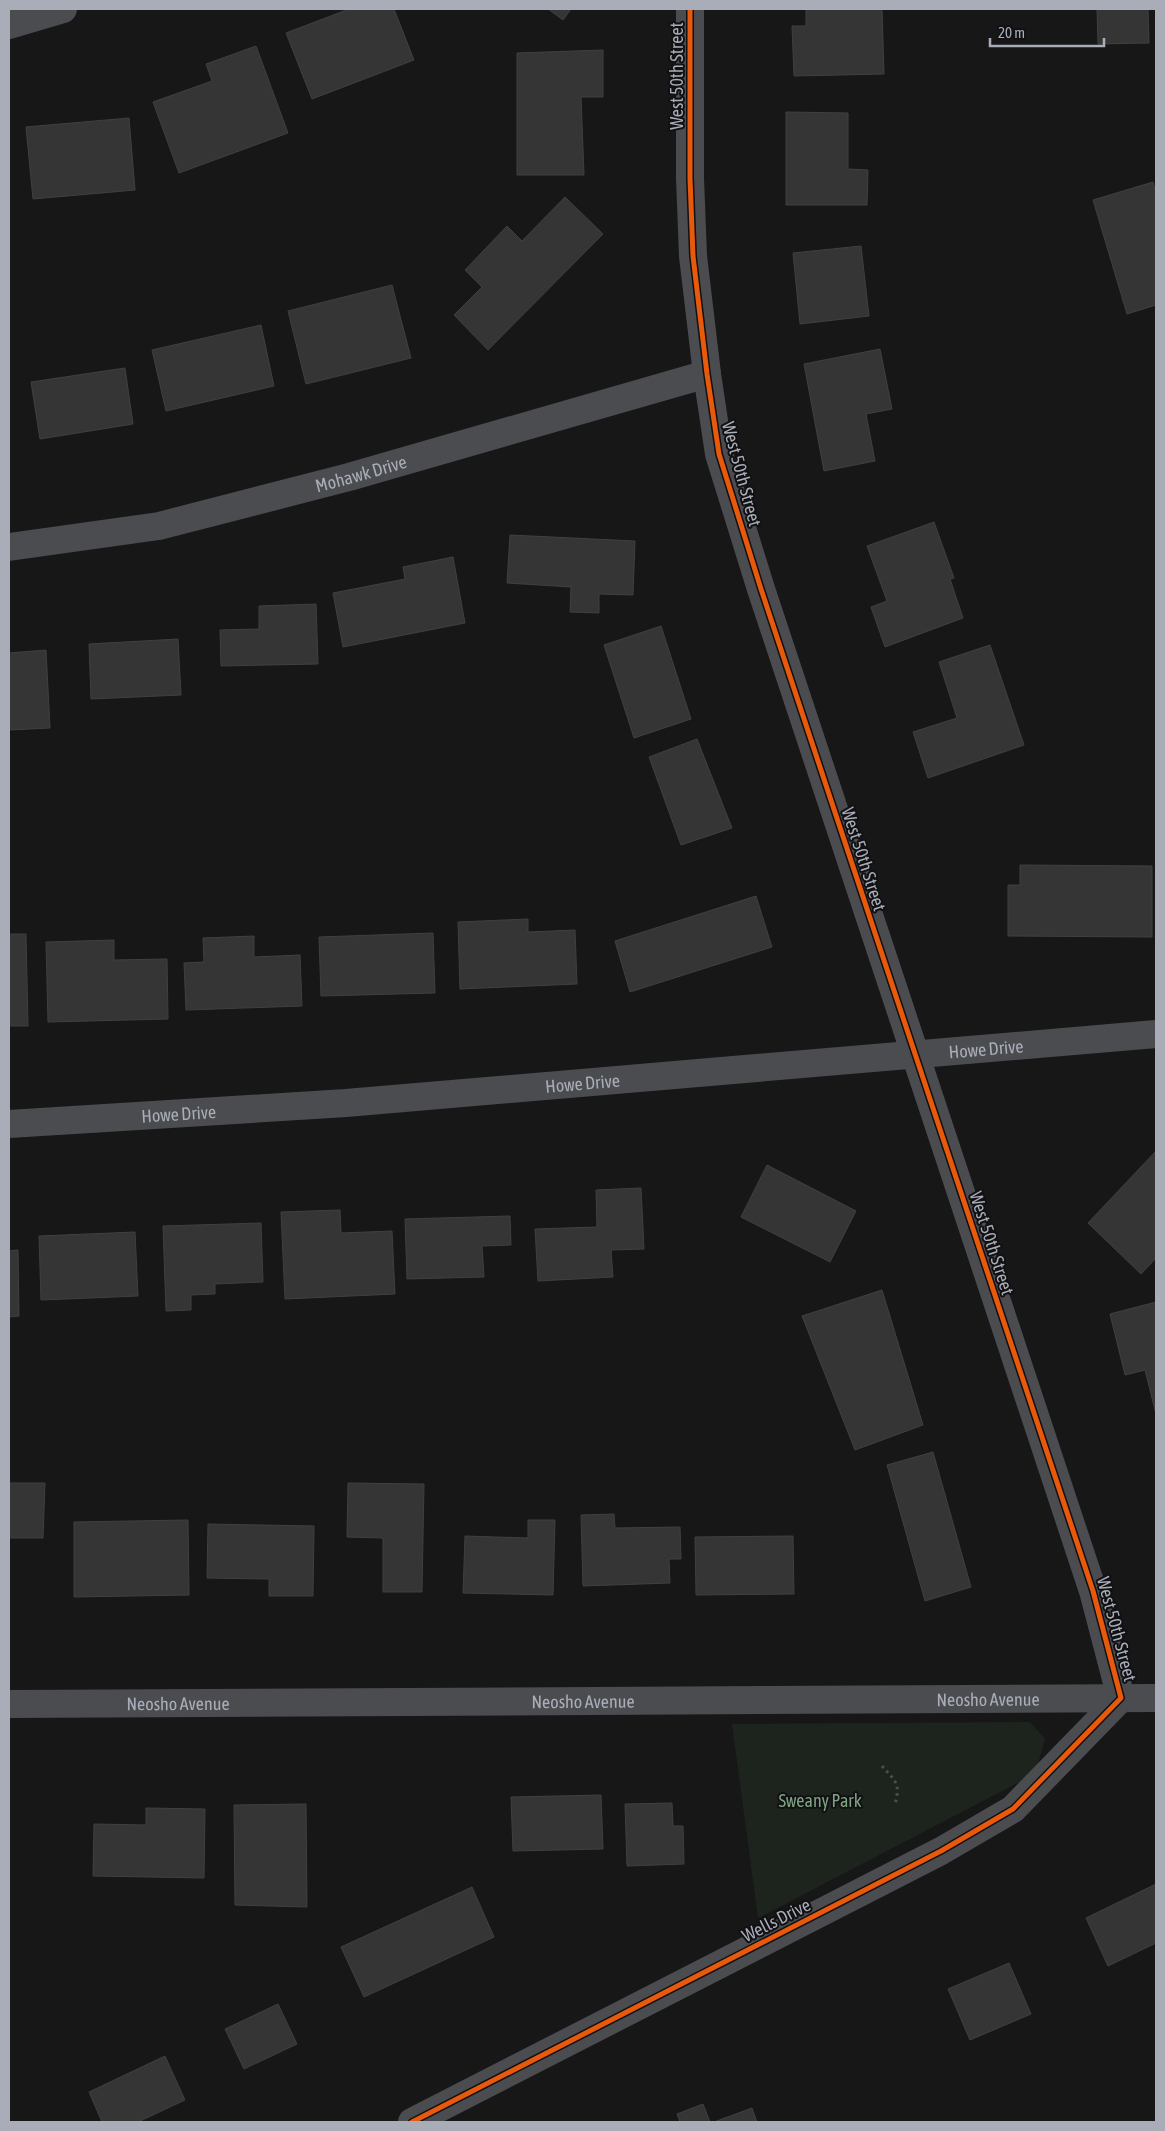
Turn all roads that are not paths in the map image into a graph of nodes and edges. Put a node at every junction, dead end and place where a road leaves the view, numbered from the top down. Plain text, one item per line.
1 (63, 9) edge
2 (690, 9) edge
3 (9, 25) edge
4 (706, 374) junction
5 (9, 547) edge
6 (1156, 1034) edge
7 (914, 1054) junction
8 (9, 1124) edge
9 (1121, 1698) junction
10 (1156, 1698) edge
11 (9, 1704) edge
12 (412, 2122) edge

1 - 3 street
2 - 4 street, West 50th Street
4 - 5 street, Mohawk Drive
4 - 7 street, West 50th Street
6 - 7 street, Howe Drive
7 - 8 street, Howe Drive
7 - 9 street, West 50th Street
9 - 10 street, Neosho Avenue
9 - 11 street, Neosho Avenue
9 - 12 street, Wells Drive

